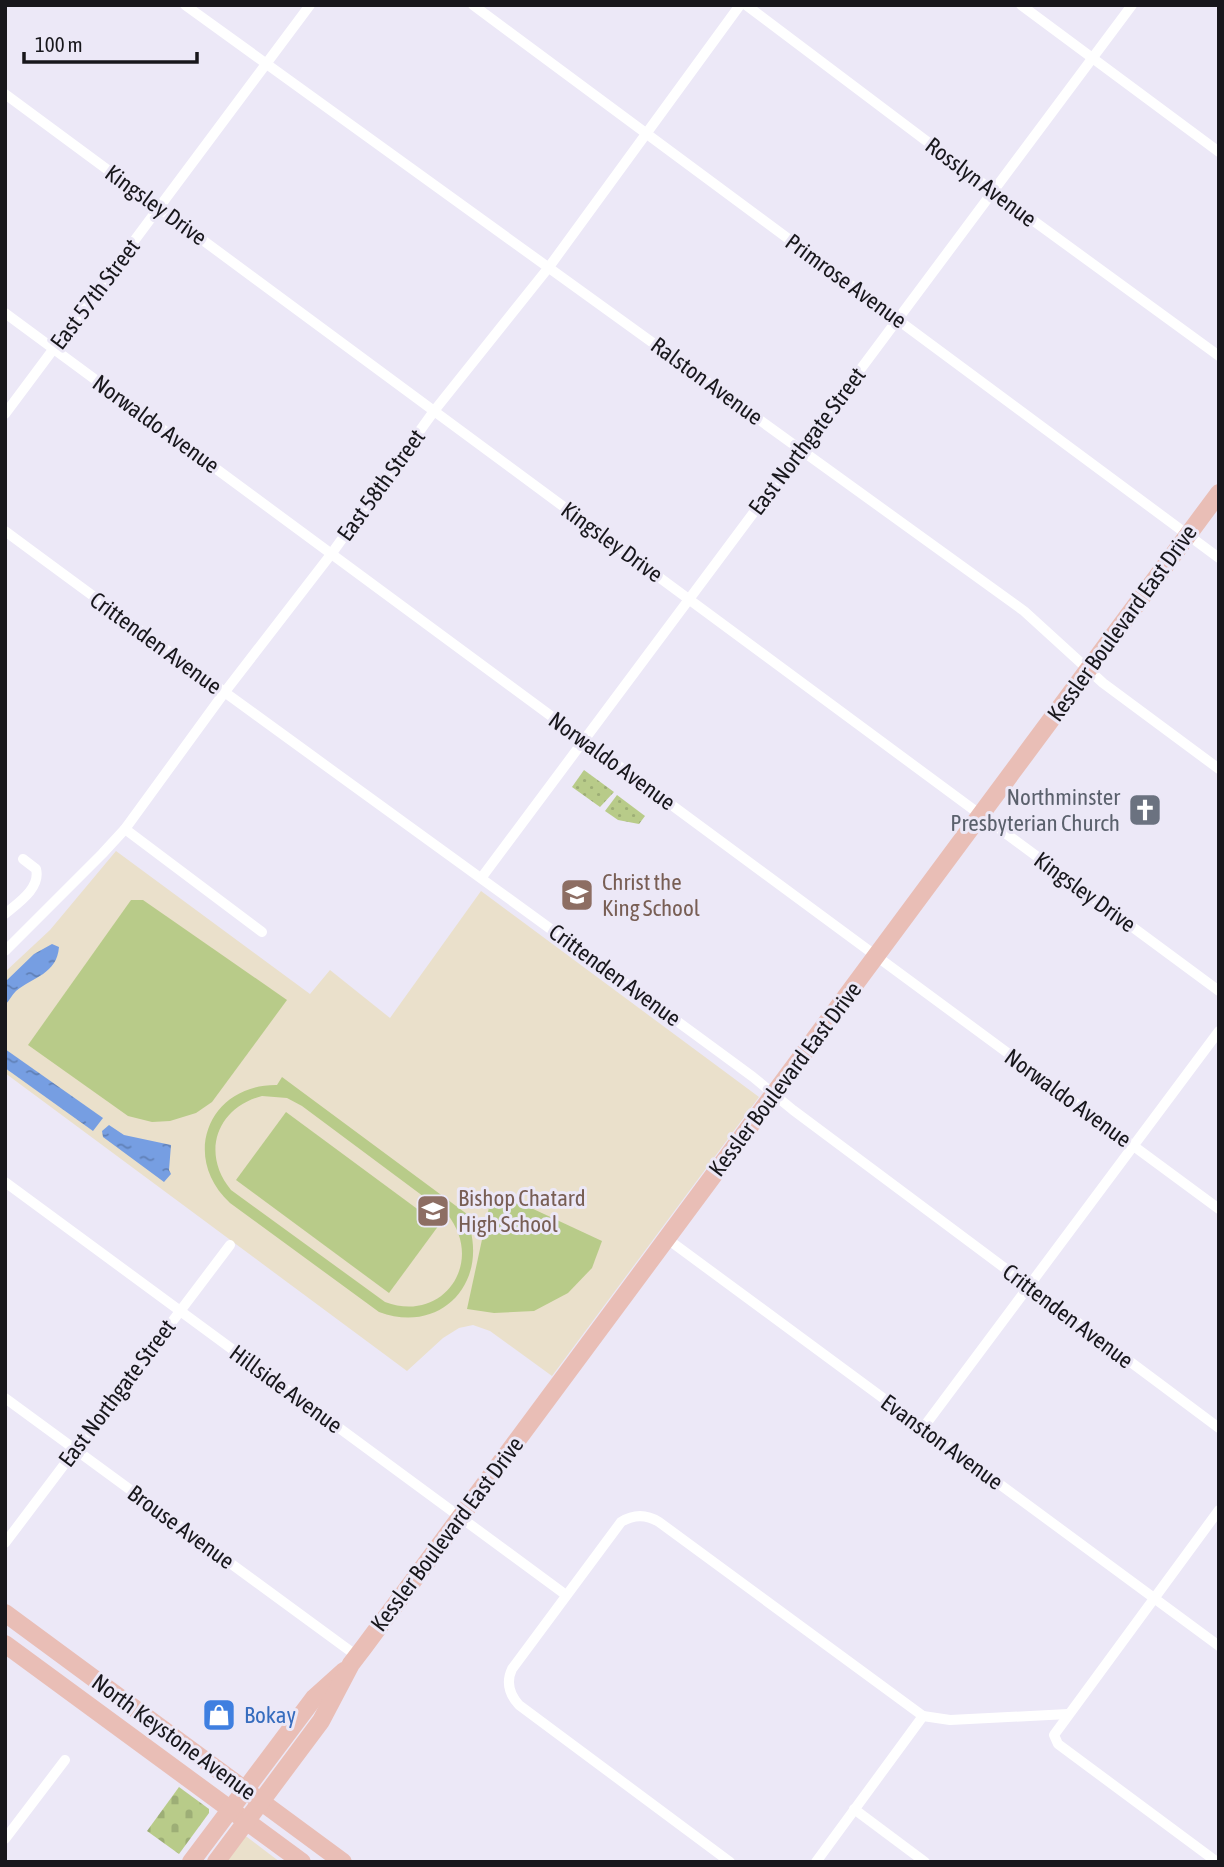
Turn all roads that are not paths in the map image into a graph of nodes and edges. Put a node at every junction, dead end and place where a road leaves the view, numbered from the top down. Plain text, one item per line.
1 (185, 5) edge
2 (310, 5) edge
3 (473, 5) edge
4 (743, 5) edge
5 (1021, 5) edge
6 (1132, 5) edge
7 (1093, 58) junction
8 (266, 65) junction
9 (5, 94) edge
10 (648, 134) junction
11 (1219, 152) edge
12 (994, 191) junction
13 (159, 207) junction
14 (549, 267) junction
15 (5, 313) edge
16 (897, 318) junction
17 (54, 349) junction
18 (1219, 356) edge
19 (434, 411) junction
20 (5, 414) edge
21 (802, 449) junction
22 (1219, 493) edge
23 (5, 531) edge
24 (1188, 534) junction
25 (332, 553) junction
26 (1219, 558) edge
27 (690, 600) junction
28 (1088, 670) junction
29 (224, 693) junction
30 (586, 741) junction
31 (1219, 769) edge
32 (980, 816) junction
33 (125, 828) junction
34 (23, 859) dead end
35 (482, 877) junction
36 (5, 914) edge
37 (262, 932) dead end
38 (5, 951) edge
39 (876, 956) junction
40 (1219, 991) edge
41 (1219, 1031) edge
42 (773, 1095) junction
43 (1133, 1146) junction
44 (5, 1182) edge
45 (1219, 1209) edge
46 (666, 1238) junction
47 (230, 1245) dead end
48 (1028, 1286) junction
49 (179, 1310) junction
50 (5, 1398) edge
51 (923, 1428) junction
52 (1219, 1428) edge
53 (74, 1449) junction
54 (1219, 1510) edge
55 (460, 1517) junction
56 (5, 1543) edge
57 (566, 1595) junction
58 (1154, 1598) junction
59 (5, 1613) edge
60 (5, 1644) edge
61 (1219, 1646) edge
62 (354, 1660) junction
63 (1068, 1714) junction
64 (923, 1716) junction
65 (65, 1760) dead end
66 (246, 1790) junction
67 (261, 1801) junction
68 (854, 1809) junction
69 (231, 1810) junction
70 (247, 1821) junction
71 (5, 1839) edge
72 (191, 1862) edge
73 (216, 1862) edge
74 (302, 1862) edge
75 (343, 1862) edge
76 (730, 1862) edge
77 (816, 1862) edge
78 (925, 1862) edge
79 (1217, 1862) edge

1 - 8 street, Ralston Avenue
2 - 8 street, East 57th Street
3 - 10 street, Primrose Avenue
4 - 10 street, East 58th Street
4 - 12 street, Rosslyn Avenue
5 - 7 street
6 - 7 street, East Northgate Street
7 - 11 street
7 - 12 street, East Northgate Street
8 - 13 street, East 57th Street
8 - 14 street, Ralston Avenue
9 - 13 street, Kingsley Drive
10 - 14 street, East 58th Street
10 - 16 street, Primrose Avenue
12 - 16 street, East Northgate Street
12 - 18 street, Rosslyn Avenue
13 - 17 street, East 57th Street
13 - 19 street, Kingsley Drive
14 - 19 street, East 58th Street
14 - 21 street, Ralston Avenue
15 - 17 street, Norwaldo Avenue
16 - 21 street, East Northgate Street
16 - 24 street, Primrose Avenue
17 - 20 street, East 57th Street
17 - 25 street, Norwaldo Avenue
19 - 25 street, East 58th Street
19 - 27 street, Kingsley Drive
21 - 27 street, East Northgate Street
21 - 28 street, Ralston Avenue
22 - 24 main road, Kessler Boulevard East Drive
23 - 29 street, Crittenden Avenue
24 - 26 street, Primrose Avenue
24 - 28 main road, Kessler Boulevard East Drive
25 - 29 street, East 58th Street
25 - 30 street, Norwaldo Avenue
27 - 30 street, East Northgate Street
27 - 32 street, Kingsley Drive
28 - 31 street, Ralston Avenue
28 - 32 main road, Kessler Boulevard East Drive
29 - 33 street, East 58th Street
29 - 35 street, Crittenden Avenue
30 - 35 street, East Northgate Street
30 - 39 street, Norwaldo Avenue
32 - 39 main road, Kessler Boulevard East Drive
32 - 40 street, Kingsley Drive
33 - 37 street
33 - 38 street, East 58th Street
34 - 36 street
35 - 42 street, Crittenden Avenue
39 - 42 main road, Kessler Boulevard East Drive
39 - 43 street, Norwaldo Avenue
41 - 43 street
42 - 46 main road, Kessler Boulevard East Drive
42 - 48 street, Crittenden Avenue
43 - 45 street, Norwaldo Avenue
43 - 48 street
44 - 49 street, Hillside Avenue
46 - 51 street, Evanston Avenue
46 - 55 main road, Kessler Boulevard East Drive
47 - 49 street, East Northgate Street
48 - 51 street
48 - 52 street, Crittenden Avenue
49 - 53 street, East Northgate Street
49 - 55 street, Hillside Avenue
50 - 53 street, Brouse Avenue
51 - 58 street, Evanston Avenue
53 - 56 street, East Northgate Street
53 - 62 street, Brouse Avenue
54 - 58 street
55 - 57 street, Hillside Avenue
55 - 62 main road, Kessler Boulevard East Drive
57 - 64 street
57 - 76 street
58 - 61 street, Evanston Avenue
58 - 63 street
59 - 66 main road, North Keystone Avenue
60 - 69 main road, North Keystone Avenue
62 - 66 main road, Kessler Boulevard East Drive
62 - 67 main road, Kessler Boulevard East Drive
63 - 64 street
63 - 79 street
64 - 68 street
65 - 71 street
66 - 67 main road, North Keystone Avenue
66 - 69 main road, Kessler Boulevard East Drive
67 - 70 main road, Kessler Boulevard East Drive
67 - 75 main road, North Keystone Avenue
68 - 77 street
68 - 78 street
69 - 70 main road, North Keystone Avenue
69 - 72 main road, Kessler Boulevard East Drive
70 - 73 main road, Kessler Boulevard East Drive
70 - 74 main road, North Keystone Avenue

